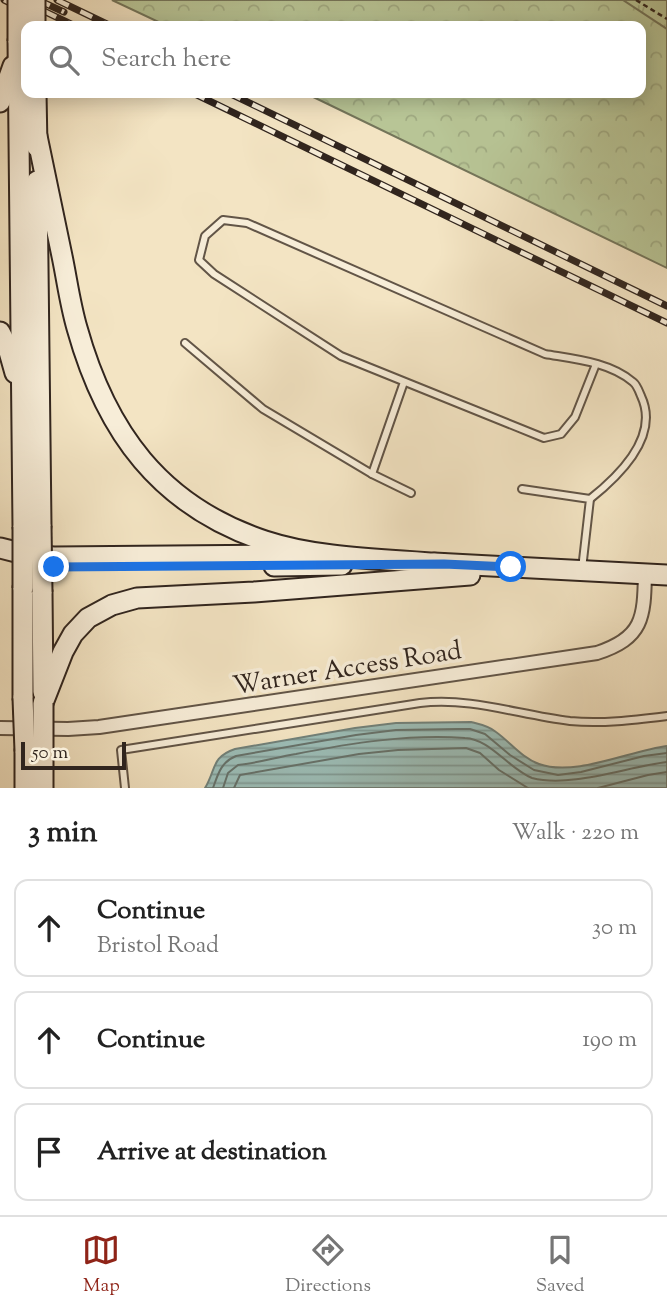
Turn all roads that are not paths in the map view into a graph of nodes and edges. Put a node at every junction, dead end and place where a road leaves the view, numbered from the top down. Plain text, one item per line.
1 (18, 0) edge
2 (35, 0) edge
3 (36, 21) edge
4 (18, 41) junction
5 (36, 98) edge
6 (0, 102) edge
7 (37, 136) junction
8 (0, 332) edge
9 (185, 343) dead end
10 (596, 364) junction
11 (404, 382) junction
12 (22, 401) junction
13 (372, 474) junction
14 (522, 489) dead end
15 (411, 493) dead end
16 (590, 499) junction
17 (32, 527) junction
18 (0, 548) edge
19 (0, 556) edge
20 (444, 564) junction
21 (511, 567) junction
22 (581, 571) junction
23 (645, 574) junction
24 (667, 575) edge
25 (32, 590) junction
26 (43, 703) junction
27 (667, 716) edge
28 (0, 728) edge
29 (34, 753) junction
30 (25, 788) edge
31 (43, 788) edge
32 (124, 788) edge

1 - 4 main road, bridge
2 - 3 main road, bridge
4 - 6 main road
4 - 12 main road
5 - 7 main road
7 - 17 main road
7 - 20 main road
8 - 12 main road
9 - 13 lane
10 - 11 lane
10 - 11 lane
10 - 16 lane
11 - 13 lane
12 - 17 main road
13 - 15 lane
14 - 16 lane
16 - 22 lane
17 - 25 main road, bridge
18 - 20 main road
19 - 20 main road
20 - 21 main road
21 - 22 main road
21 - 26 main road
22 - 23 main road
23 - 24 main road
23 - 28 street, Warner Access Road
25 - 26 main road
25 - 29 main road, bridge
26 - 29 main road, bridge
27 - 32 lane
29 - 30 main road
29 - 31 main road

